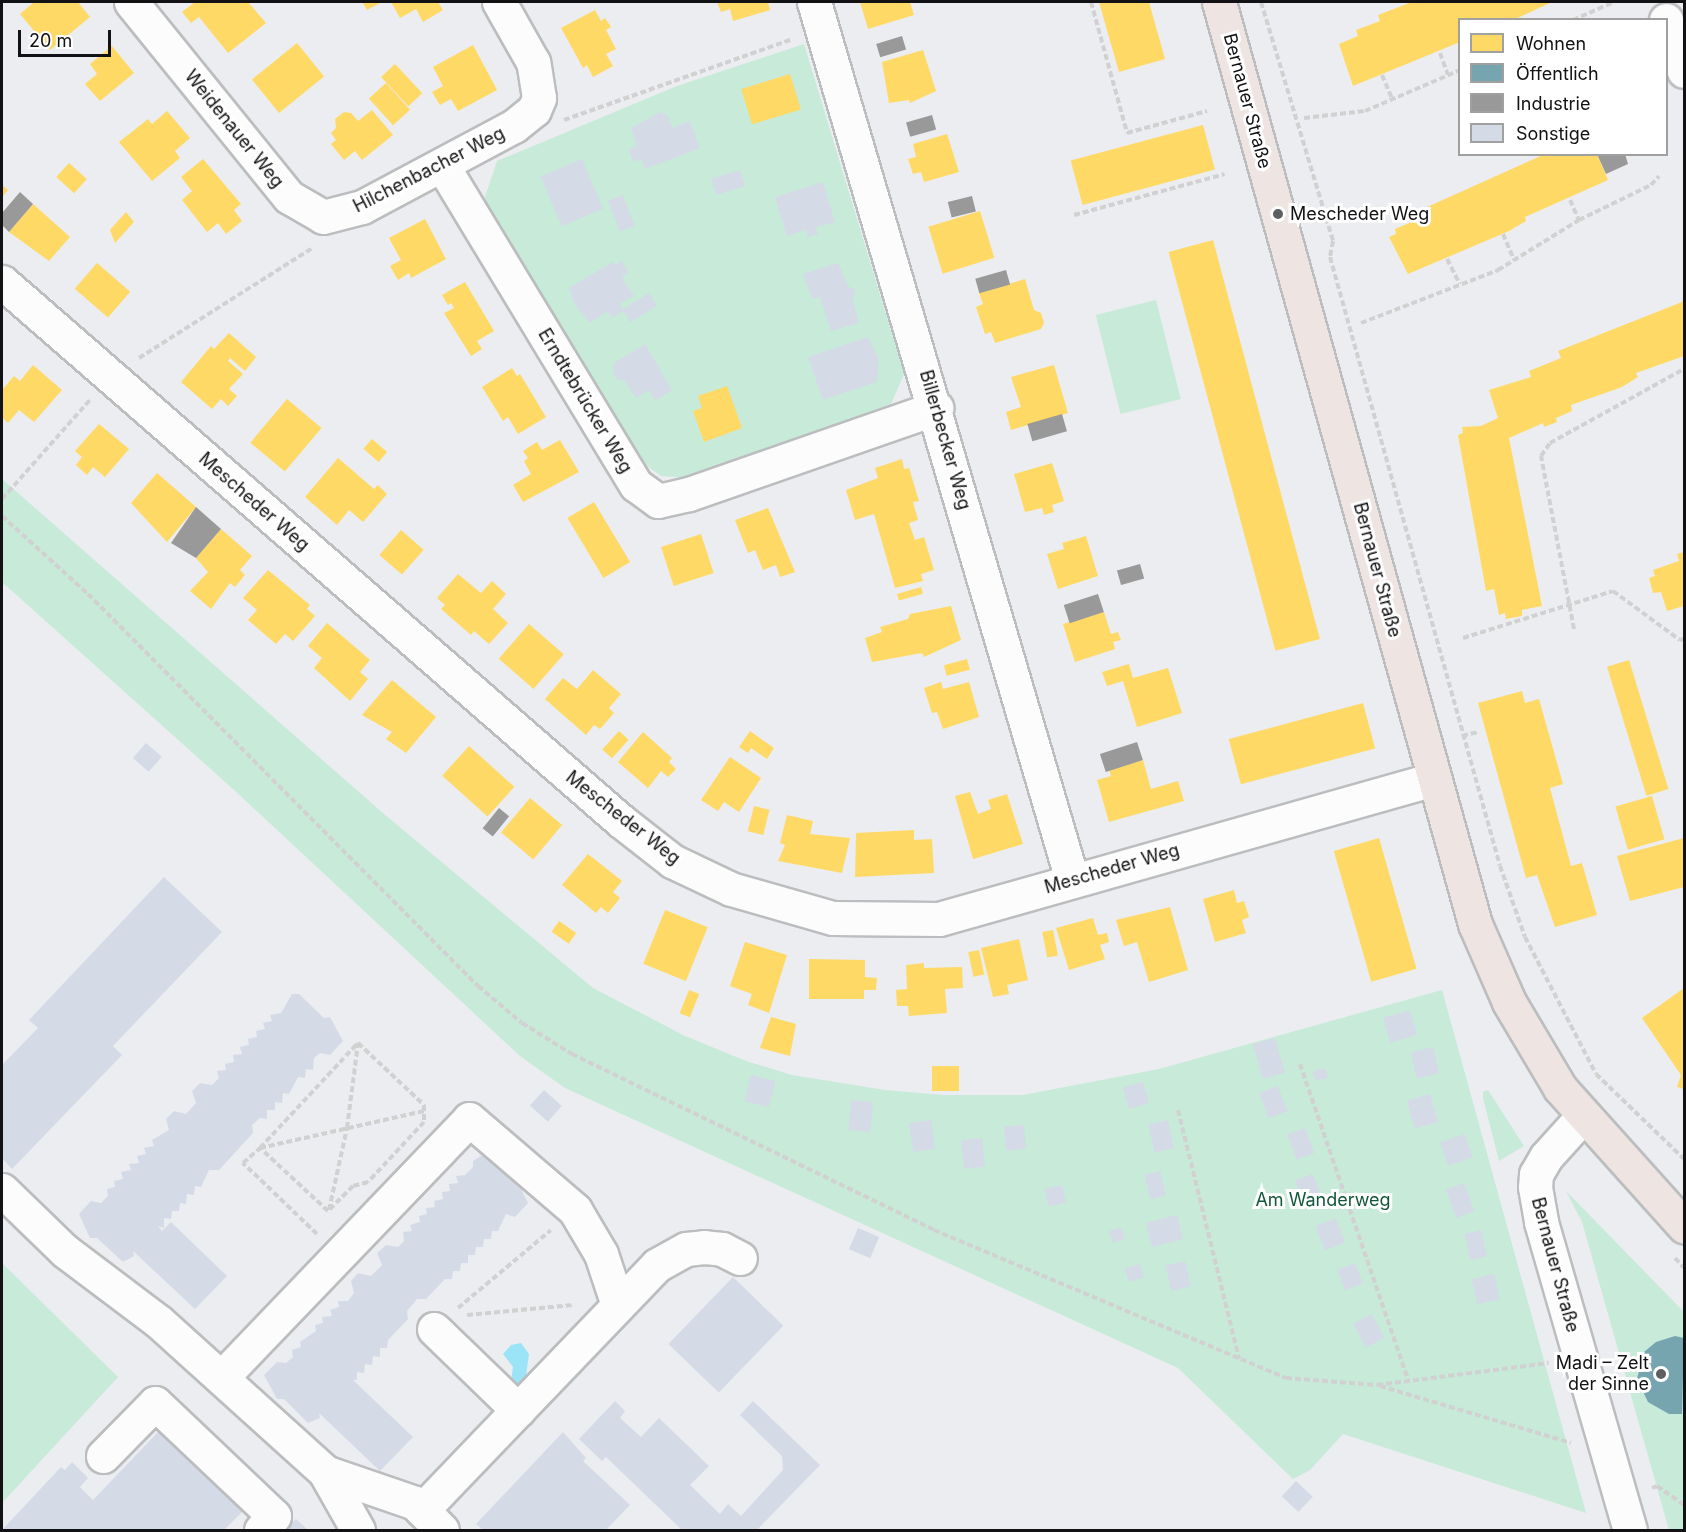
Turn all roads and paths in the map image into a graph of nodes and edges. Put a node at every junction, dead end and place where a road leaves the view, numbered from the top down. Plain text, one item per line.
1 (131, 2) edge
2 (499, 2) edge
3 (814, 2) edge
4 (1091, 2) edge
5 (1219, 2) edge
6 (1261, 2) edge
7 (1614, 2) edge
8 (1660, 2) edge
9 (1578, 18) edge
10 (1665, 18) edge
11 (1668, 26) edge
12 (797, 38) dead end
13 (1440, 52) dead end
14 (1458, 71) edge
15 (1684, 71) edge
16 (1382, 75) dead end
17 (1449, 75) junction
18 (1392, 99) junction
19 (534, 110) junction
20 (1207, 111) dead end
21 (1304, 118) dead end
22 (442, 165) junction
23 (1225, 174) dead end
24 (1659, 176) dead end
25 (1569, 200) dead end
26 (1074, 215) dead end
27 (323, 217) junction
28 (1579, 220) junction
29 (1503, 234) dead end
30 (1447, 259) dead end
31 (1514, 260) junction
32 (2, 282) edge
33 (1460, 284) junction
34 (1360, 323) dead end
35 (1684, 369) edge
36 (110, 377) junction
37 (936, 408) junction
38 (2, 499) edge
39 (2, 516) edge
40 (1570, 605) junction
41 (1574, 629) dead end
42 (1463, 638) dead end
43 (1684, 639) edge
44 (1478, 732) dead end
45 (1463, 736) junction
46 (1456, 738) dead end
47 (1434, 779) junction
48 (1072, 880) junction
49 (358, 1043) junction
50 (1300, 1064) dead end
51 (1178, 1110) dead end
52 (424, 1111) junction
53 (1589, 1123) junction
54 (347, 1128) junction
55 (260, 1148) junction
56 (1684, 1159) edge
57 (2, 1190) edge
58 (1684, 1207) edge
59 (328, 1211) junction
60 (563, 1220) junction
61 (1684, 1226) edge
62 (558, 1238) dead end
63 (340, 1253) junction
64 (740, 1258) dead end
65 (618, 1305) junction
66 (579, 1312) dead end
67 (441, 1323) junction
68 (1239, 1359) junction
69 (1550, 1363) dead end
70 (222, 1377) junction
71 (1408, 1380) junction
72 (1377, 1385) junction
73 (518, 1410) junction
74 (1573, 1444) dead end
75 (103, 1456) dead end
76 (325, 1472) junction
77 (1657, 1486) dead end
78 (1684, 1505) edge
79 (432, 1520) edge
80 (261, 1530) edge
81 (358, 1530) edge
82 (1630, 1530) edge

1 - 27 street, Weidenauer Weg
2 - 19 street
3 - 37 street, Billerbecker Weg
4 - 20 path
5 - 47 main road, Bernauer Straße
6 - 45 path
7 - 9 path
8 - 10 street
11 - 15 street
12 - 19 path
13 - 17 path
14 - 17 path
16 - 18 path
17 - 18 path
18 - 21 path
19 - 22 street, Hilchenbacher Weg
22 - 27 street, Hilchenbacher Weg
22 - 37 street, Erndtebrücker Weg
23 - 26 path
24 - 28 path
25 - 28 path
27 - 36 path
28 - 31 path
29 - 31 path
30 - 33 path
31 - 33 path
32 - 36 street, Mescheder Weg
33 - 34 path
35 - 40 path
36 - 38 path
36 - 48 street, Mescheder Weg
37 - 48 street, Billerbecker Weg
39 - 68 path
40 - 41 path
40 - 42 path
40 - 43 path
44 - 45 path
45 - 46 path
45 - 56 path
47 - 48 street, Mescheder Weg
47 - 53 main road, Bernauer Straße
49 - 52 path
49 - 54 path
49 - 55 path
50 - 71 path
51 - 68 path
52 - 54 path
52 - 59 path
53 - 58 main road, Bernauer Straße
53 - 61 main road, Bernauer Straße
53 - 82 street, Bernauer Straße
54 - 55 path
54 - 59 path
55 - 59 path
55 - 63 path
57 - 70 street
60 - 62 path
60 - 63 street
60 - 65 street
60 - 67 path
63 - 70 street
64 - 65 street
65 - 73 street
66 - 67 path
67 - 73 street
68 - 72 path
69 - 71 path
70 - 76 street
71 - 72 path
72 - 74 path
73 - 79 street
75 - 80 street
76 - 79 street
76 - 81 street
77 - 78 path

